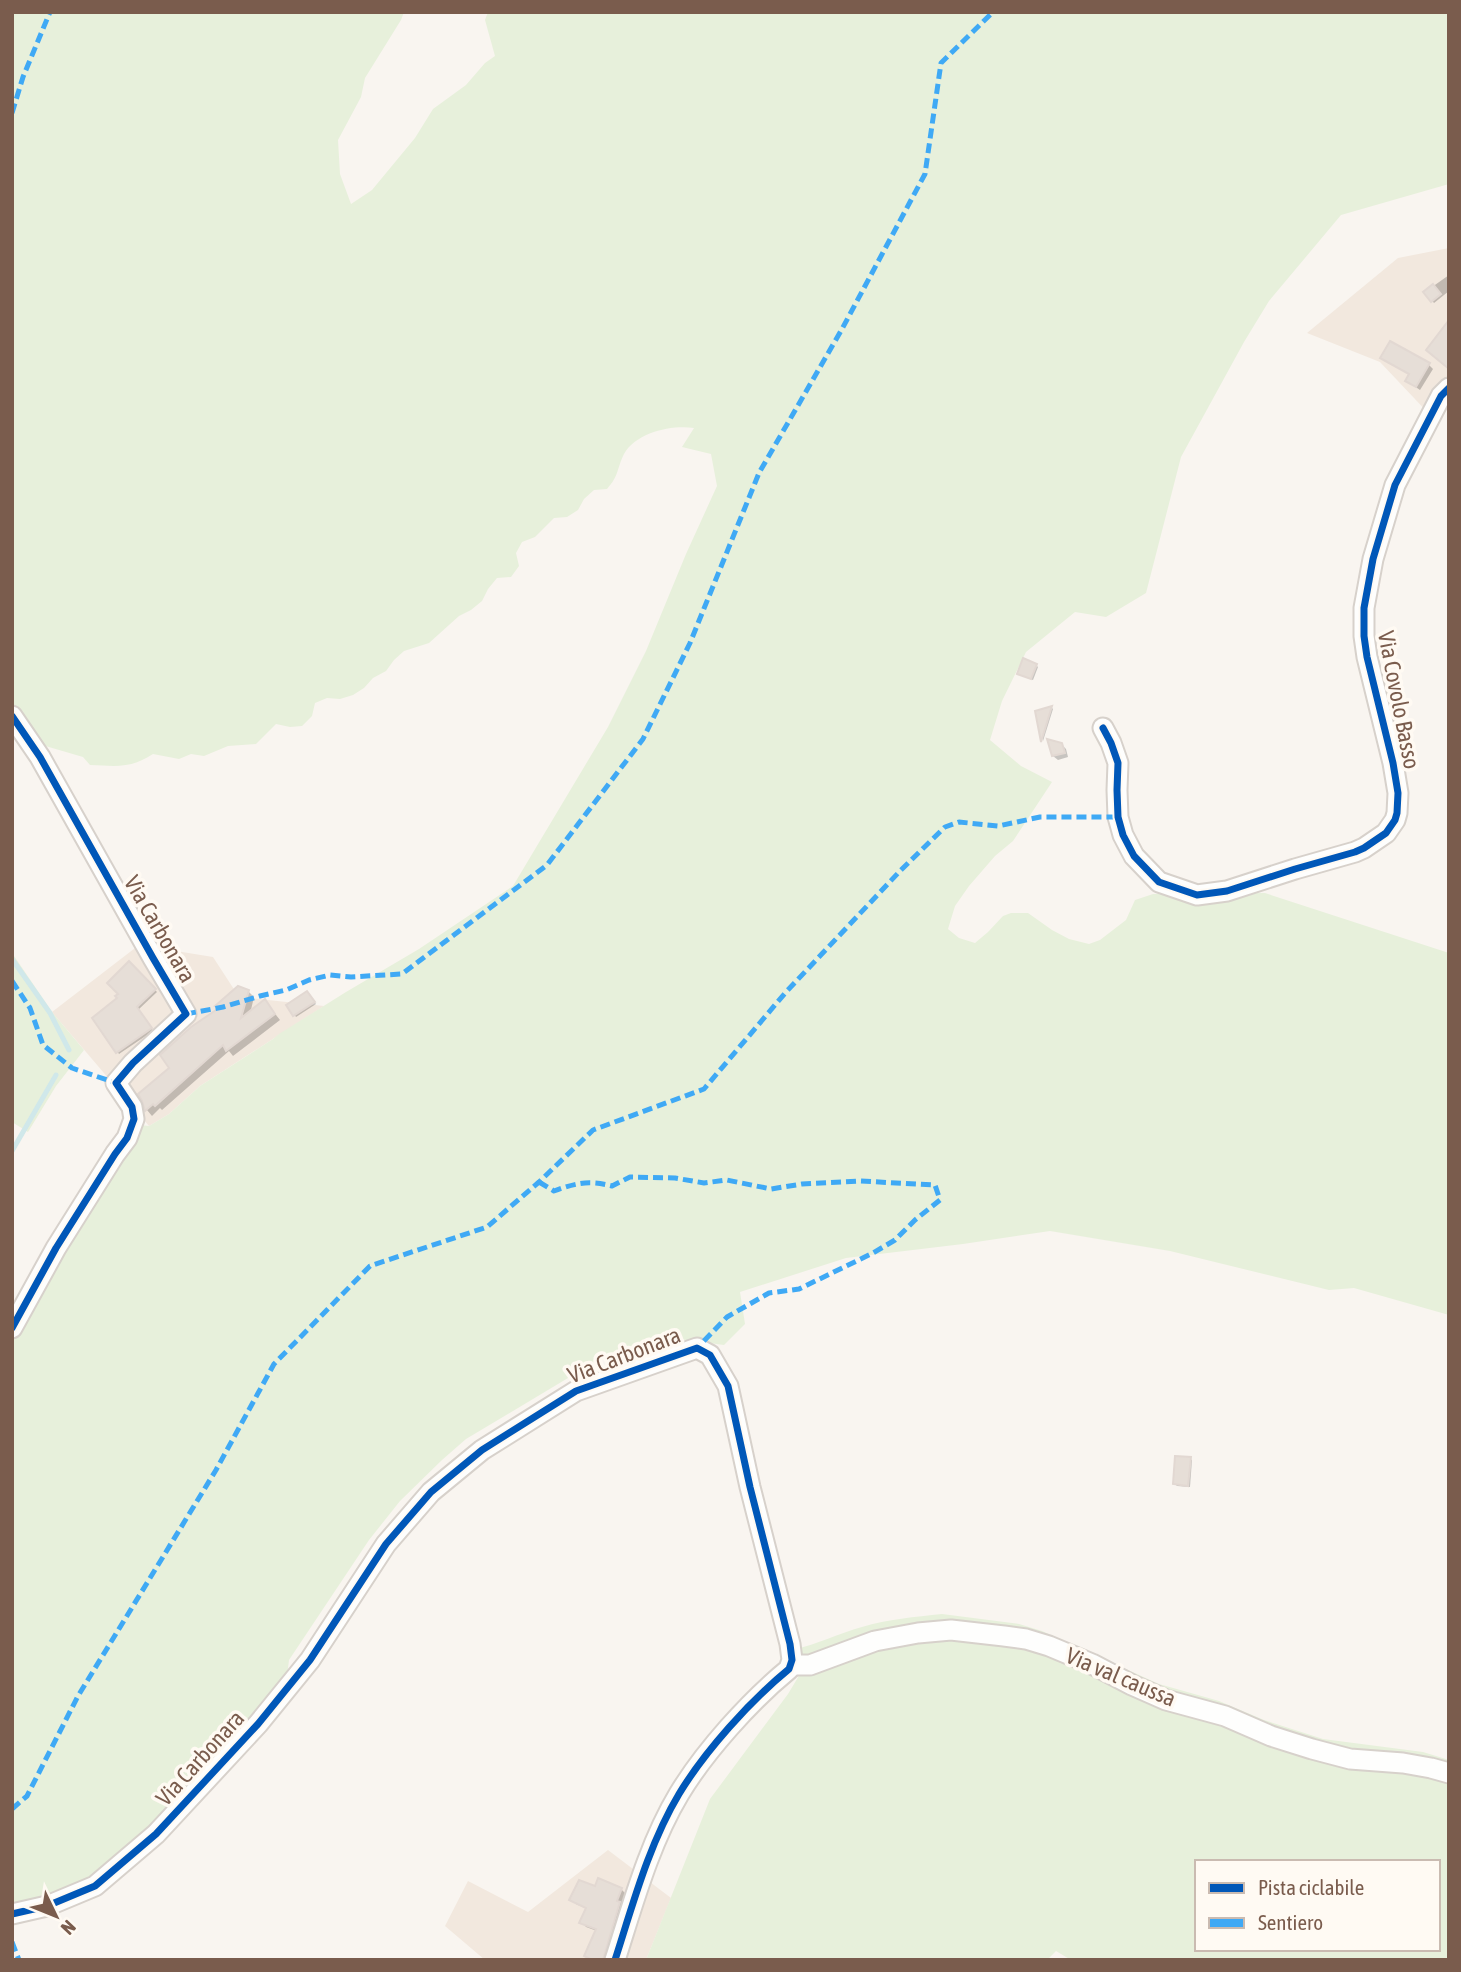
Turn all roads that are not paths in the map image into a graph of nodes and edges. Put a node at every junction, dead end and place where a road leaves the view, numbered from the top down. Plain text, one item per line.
1 (1449, 388) edge
2 (12, 716) edge
3 (1103, 728) dead end
4 (12, 1328) edge
5 (791, 1665) junction
6 (1449, 1773) edge
7 (12, 1914) edge
8 (615, 1960) edge

1 - 3 street, Via Covolo Basso
2 - 4 street, Via Carbonara
5 - 6 street, Via val caussa
5 - 7 street, Via Carbonara
5 - 8 street

